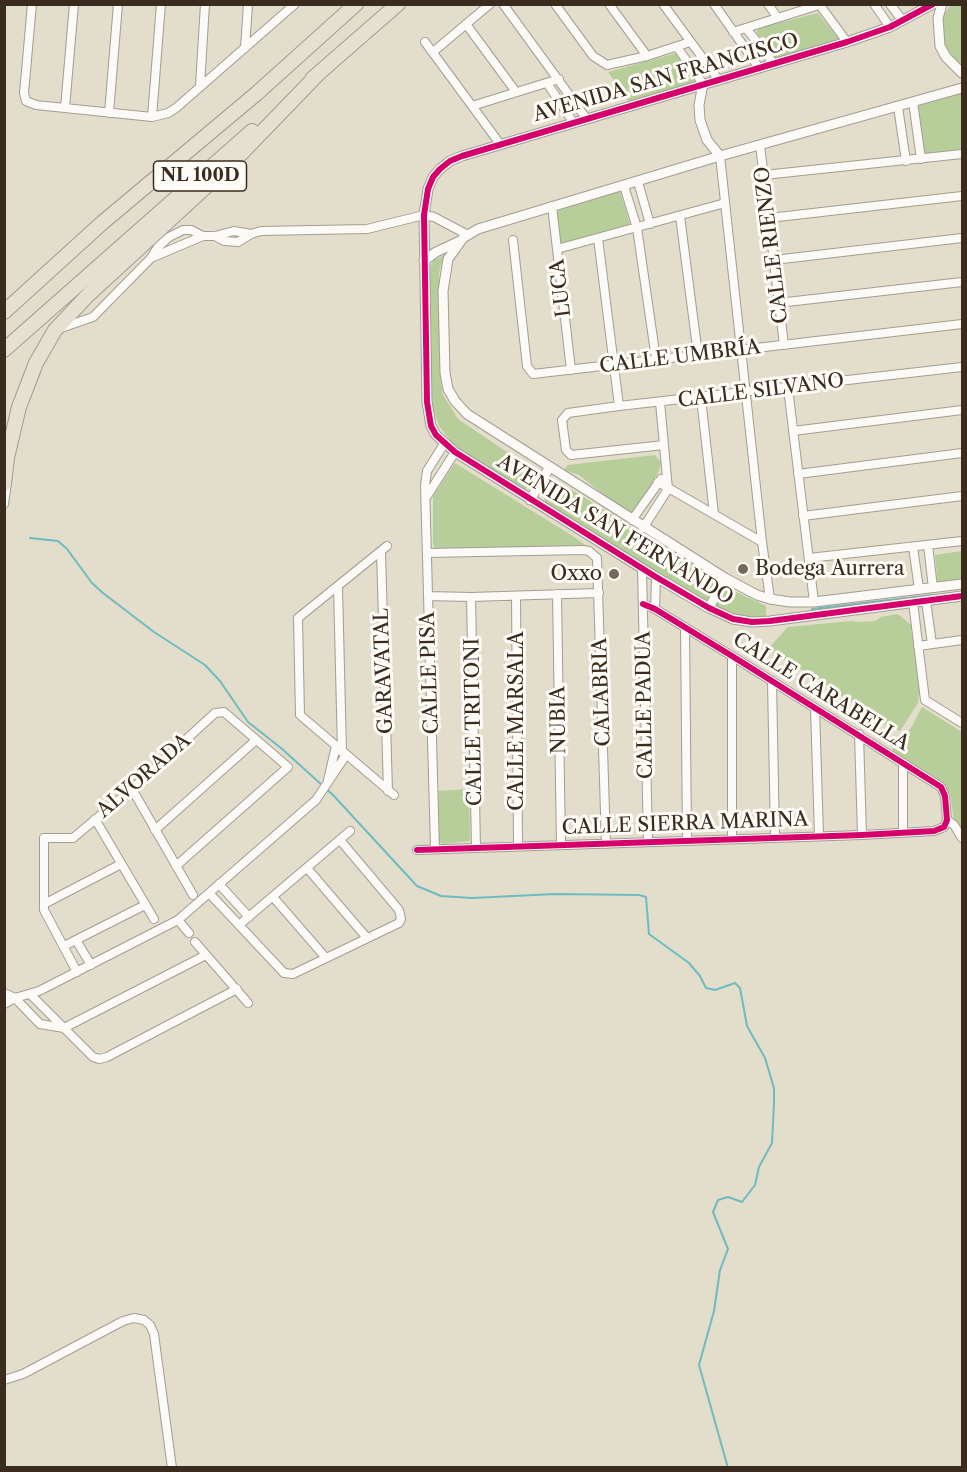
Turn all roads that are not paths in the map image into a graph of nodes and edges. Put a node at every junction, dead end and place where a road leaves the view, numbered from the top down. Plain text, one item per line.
1 (32, 4) edge
2 (74, 4) edge
3 (118, 4) edge
4 (161, 4) edge
5 (205, 4) edge
6 (248, 4) edge
7 (356, 4) edge
8 (398, 4) edge
9 (490, 4) edge
10 (503, 4) edge
11 (555, 4) edge
12 (609, 4) edge
13 (663, 4) edge
14 (714, 4) edge
15 (768, 4) edge
16 (874, 4) edge
17 (890, 4) edge
18 (933, 4) edge
19 (942, 4) edge
20 (819, 5) edge
21 (292, 6) edge
22 (777, 17) junction
23 (902, 20) junction
24 (466, 24) junction
25 (890, 27) junction
26 (746, 28) junction
27 (733, 32) junction
28 (425, 42) dead end
29 (690, 42) junction
30 (847, 42) junction
31 (677, 47) junction
32 (245, 48) junction
33 (433, 52) junction
34 (647, 56) junction
35 (774, 64) junction
36 (759, 68) junction
37 (319, 73) junction
38 (963, 73) edge
39 (718, 79) junction
40 (559, 80) junction
41 (547, 83) junction
42 (703, 84) junction
43 (200, 86) junction
44 (963, 88) edge
45 (516, 92) junction
46 (913, 102) junction
47 (472, 106) junction
48 (898, 107) junction
49 (65, 108) junction
50 (109, 113) junction
51 (152, 117) junction
52 (586, 118) junction
53 (573, 122) junction
54 (500, 144) junction
55 (760, 145) junction
56 (963, 154) edge
57 (720, 156) junction
58 (921, 159) junction
59 (906, 161) junction
60 (764, 175) junction
61 (638, 182) junction
62 (624, 186) junction
63 (963, 196) edge
64 (725, 203) junction
65 (552, 206) junction
66 (424, 215) junction
67 (680, 216) junction
68 (769, 218) junction
69 (651, 224) junction
70 (637, 228) junction
71 (203, 236) junction
72 (464, 238) junction
73 (598, 238) junction
74 (963, 238) edge
75 (513, 240) dead end
76 (557, 249) junction
77 (151, 258) junction
78 (774, 260) junction
79 (424, 261) junction
80 (963, 282) edge
81 (778, 303) junction
82 (4, 312) edge
83 (963, 324) edge
84 (784, 345) junction
85 (4, 350) edge
86 (741, 351) junction
87 (698, 355) junction
88 (656, 359) junction
89 (614, 364) junction
90 (963, 367) edge
91 (571, 370) junction
92 (788, 388) junction
93 (745, 393) junction
94 (701, 398) junction
95 (660, 402) junction
96 (619, 406) junction
97 (963, 410) edge
98 (793, 431) junction
99 (444, 444) junction
100 (664, 445) junction
101 (455, 452) junction
102 (963, 453) edge
103 (549, 468) junction
104 (667, 474) junction
105 (798, 474) junction
106 (658, 482) junction
107 (4, 484) edge
108 (668, 489) junction
109 (427, 496) junction
110 (963, 496) edge
111 (530, 500) junction
112 (4, 504) edge
113 (714, 514) junction
114 (803, 516) junction
115 (632, 520) junction
116 (643, 528) junction
117 (963, 541) edge
118 (762, 542) junction
119 (928, 545) junction
120 (913, 547) junction
121 (428, 553) junction
122 (809, 558) junction
123 (642, 568) junction
124 (656, 577) junction
125 (725, 578) junction
126 (963, 584) edge
127 (338, 587) junction
128 (933, 588) junction
129 (919, 589) junction
130 (599, 593) junction
131 (557, 594) junction
132 (428, 596) junction
133 (516, 596) junction
134 (963, 596) edge
135 (471, 597) junction
136 (770, 599) junction
137 (926, 601) junction
138 (814, 602) junction
139 (913, 602) junction
140 (643, 604) junction
141 (709, 608) junction
142 (655, 609) junction
143 (685, 627) junction
144 (963, 640) edge
145 (932, 644) junction
146 (918, 646) junction
147 (732, 656) junction
148 (772, 681) junction
149 (815, 708) junction
150 (963, 723) edge
151 (859, 734) junction
152 (256, 740) junction
153 (341, 751) junction
154 (903, 763) junction
155 (327, 787) junction
156 (132, 789) junction
157 (95, 819) junction
158 (946, 820) junction
159 (155, 830) junction
160 (350, 831) dead end
161 (903, 832) junction
162 (862, 835) junction
163 (819, 836) junction
164 (775, 837) junction
165 (963, 838) edge
166 (732, 839) junction
167 (340, 840) junction
168 (687, 841) junction
169 (648, 842) junction
170 (606, 844) junction
171 (561, 845) junction
172 (518, 846) junction
173 (476, 848) junction
174 (435, 849) junction
175 (417, 850) dead end
176 (121, 864) junction
177 (176, 866) junction
178 (307, 868) junction
179 (219, 884) junction
180 (209, 892) junction
181 (193, 895) dead end
182 (273, 897) junction
183 (44, 904) junction
184 (145, 905) junction
185 (249, 917) junction
186 (154, 919) dead end
187 (178, 920) junction
188 (239, 925) junction
189 (189, 933) dead end
190 (367, 938) junction
191 (76, 940) junction
192 (195, 942) dead end
193 (64, 946) junction
194 (206, 955) junction
195 (326, 958) junction
196 (91, 964) junction
197 (77, 972) junction
198 (237, 989) junction
199 (4, 993) edge
200 (30, 994) junction
201 (15, 998) junction
202 (248, 1002) dead end
203 (4, 1004) edge
204 (64, 1028) junction
205 (4, 1380) edge
206 (172, 1467) edge

1 - 49 street
2 - 49 street
3 - 50 street
4 - 51 street
5 - 43 street
6 - 32 street
7 - 82 highway, NL 100D
8 - 37 highway, NL 100D
9 - 24 street
10 - 40 street
11 - 34 street
12 - 34 street
13 - 29 street
14 - 27 street
15 - 22 street
16 - 25 street
17 - 23 street
18 - 23 street, AVENIDA SAN FRANCISCO
19 - 38 street
20 - 22 street
20 - 30 street
21 - 32 street
22 - 26 street
23 - 25 street, AVENIDA SAN FRANCISCO
24 - 33 street
24 - 45 street
25 - 30 street, AVENIDA SAN FRANCISCO
26 - 27 street
26 - 35 street
27 - 36 street
28 - 33 street
29 - 31 street
29 - 39 street
30 - 35 street, AVENIDA SAN FRANCISCO
31 - 34 street
31 - 42 street
32 - 43 street
33 - 47 street
35 - 36 street, AVENIDA SAN FRANCISCO
36 - 39 street, AVENIDA SAN FRANCISCO
37 - 85 highway, NL 100D
37 - 107 highway
39 - 42 street, AVENIDA SAN FRANCISCO
40 - 41 street
40 - 52 street
41 - 45 street
41 - 53 street
42 - 52 street, AVENIDA SAN FRANCISCO
42 - 57 street
43 - 51 street
44 - 46 street
45 - 47 street
46 - 48 street
46 - 58 street
47 - 54 street
48 - 55 street
48 - 59 street
49 - 50 street
50 - 51 street
52 - 53 street, AVENIDA SAN FRANCISCO
53 - 54 street, AVENIDA SAN FRANCISCO
54 - 66 street, AVENIDA SAN FRANCISCO
55 - 57 street
55 - 60 street, CALLE RIENZO
56 - 58 street
57 - 61 street
57 - 64 street
58 - 59 street
59 - 60 street
60 - 68 street, CALLE RIENZO
61 - 62 street
61 - 69 street
62 - 65 street
62 - 70 street
63 - 68 street
64 - 67 street
64 - 86 street
65 - 72 street
65 - 76 street, LUCA
66 - 71 street
66 - 72 street
66 - 79 street, AVENIDA SAN FERNANDO
67 - 69 street
67 - 87 street
68 - 78 street, CALLE RIENZO
69 - 70 street
70 - 73 street
70 - 88 street
71 - 77 street
71 - 77 street
72 - 79 street
72 - 103 street, AVENIDA SAN FERNANDO
73 - 76 street
73 - 89 street
74 - 78 street
75 - 91 street, CALLE UMBRÍA
76 - 91 street, LUCA
77 - 112 street
78 - 81 street, CALLE RIENZO
79 - 99 street, AVENIDA SAN FERNANDO
80 - 81 street
81 - 84 street, CALLE RIENZO
83 - 84 street, CALLE UMBRÍA
84 - 86 street, CALLE UMBRÍA
86 - 87 street, CALLE UMBRÍA
86 - 93 street
87 - 88 street, CALLE UMBRÍA
88 - 89 street, CALLE UMBRÍA
89 - 91 street, CALLE UMBRÍA
89 - 96 street
90 - 92 street, CALLE SILVANO
92 - 93 street, CALLE SILVANO
92 - 98 street
93 - 94 street, CALLE SILVANO
93 - 118 street
94 - 95 street, CALLE SILVANO
94 - 113 street
95 - 96 street, CALLE SILVANO
95 - 100 street
96 - 100 street, CALLE SILVANO
97 - 98 street
98 - 105 street
99 - 101 street, AVENIDA SAN FERNANDO
99 - 109 street, CALLE PISA
100 - 104 street
101 - 109 street
101 - 111 street, AVENIDA SAN FERNANDO
102 - 105 street
103 - 111 street
103 - 115 street, AVENIDA SAN FERNANDO
104 - 106 street
104 - 108 street
105 - 114 street
106 - 108 street
106 - 115 street
108 - 113 street
108 - 116 street
109 - 121 street, CALLE PISA
110 - 114 street
111 - 123 street, AVENIDA SAN FERNANDO
113 - 118 street
114 - 122 street
115 - 116 street, AVENIDA SAN FERNANDO
116 - 125 street, AVENIDA SAN FERNANDO
117 - 119 street
118 - 136 street
119 - 120 street
119 - 128 street
120 - 122 street
120 - 129 street
121 - 130 street, CALABRIA
121 - 132 street, CALLE PISA
122 - 138 street
123 - 124 street, AVENIDA SAN FERNANDO
123 - 140 street, CALLE PADUA
124 - 141 street, AVENIDA SAN FERNANDO
124 - 142 street
125 - 136 street, AVENIDA SAN FERNANDO
125 - 141 street
126 - 128 street, AVENIDA SAN FERNANDO
127 - 153 street
127 - 153 street
127 - 153 street, GARAVATAL
128 - 129 street, AVENIDA SAN FERNANDO
129 - 138 street, AVENIDA SAN FERNANDO
130 - 131 street
130 - 170 street, CALABRIA
131 - 133 street
131 - 171 street, NUBIA
132 - 135 street
132 - 174 street, CALLE PISA
133 - 135 street
133 - 172 street, CALLE MARSALA
134 - 137 street, AVENIDA SAN FERNANDO
135 - 173 street, CALLE TRITONI
136 - 138 street, AVENIDA SAN FERNANDO
137 - 139 street, AVENIDA SAN FERNANDO
137 - 145 street
139 - 141 street, AVENIDA SAN FERNANDO
139 - 146 street
140 - 142 street, CALLE CARABELLA
140 - 169 street, CALLE PADUA
142 - 143 street, CALLE CARABELLA
143 - 147 street, CALLE CARABELLA
143 - 168 street
144 - 145 street
145 - 146 street
146 - 150 street
147 - 148 street, CALLE CARABELLA
147 - 166 street
148 - 149 street, CALLE CARABELLA
148 - 164 street
149 - 151 street, CALLE CARABELLA
149 - 163 street
151 - 154 street, CALLE CARABELLA
151 - 162 street
152 - 156 street, ALVORADA
152 - 159 street
152 - 177 street
153 - 155 street
153 - 155 street
154 - 158 street, CALLE CARABELLA
154 - 161 street
155 - 179 street
156 - 157 street, ALVORADA
156 - 159 street
157 - 176 street
157 - 183 street, ALVORADA
158 - 161 street, CALLE SIERRA MARINA
158 - 165 street
159 - 177 street
160 - 167 street
161 - 162 street, CALLE SIERRA MARINA
162 - 163 street, CALLE SIERRA MARINA
163 - 164 street, CALLE SIERRA MARINA
164 - 166 street, CALLE SIERRA MARINA
166 - 168 street, CALLE SIERRA MARINA
167 - 178 street
167 - 190 street
168 - 169 street, CALLE SIERRA MARINA
169 - 170 street, CALLE SIERRA MARINA
170 - 171 street, CALLE SIERRA MARINA
171 - 172 street, CALLE SIERRA MARINA
172 - 173 street, CALLE SIERRA MARINA
173 - 174 street, CALLE SIERRA MARINA
174 - 175 street, CALLE SIERRA MARINA
176 - 183 street
176 - 184 street
177 - 181 street
178 - 182 street
178 - 190 street
179 - 180 street
179 - 185 street
180 - 187 street
180 - 188 street
182 - 185 street
182 - 195 street
183 - 193 street
184 - 186 street
184 - 191 street
185 - 188 street
187 - 189 street
187 - 196 street
188 - 195 street
190 - 195 street
191 - 193 street
191 - 196 street
192 - 194 street
193 - 197 street
194 - 198 street
194 - 204 street
196 - 197 street
197 - 200 street
198 - 202 street
198 - 204 street
199 - 201 street
200 - 201 street
200 - 204 street
201 - 203 street
201 - 204 street
205 - 206 street

